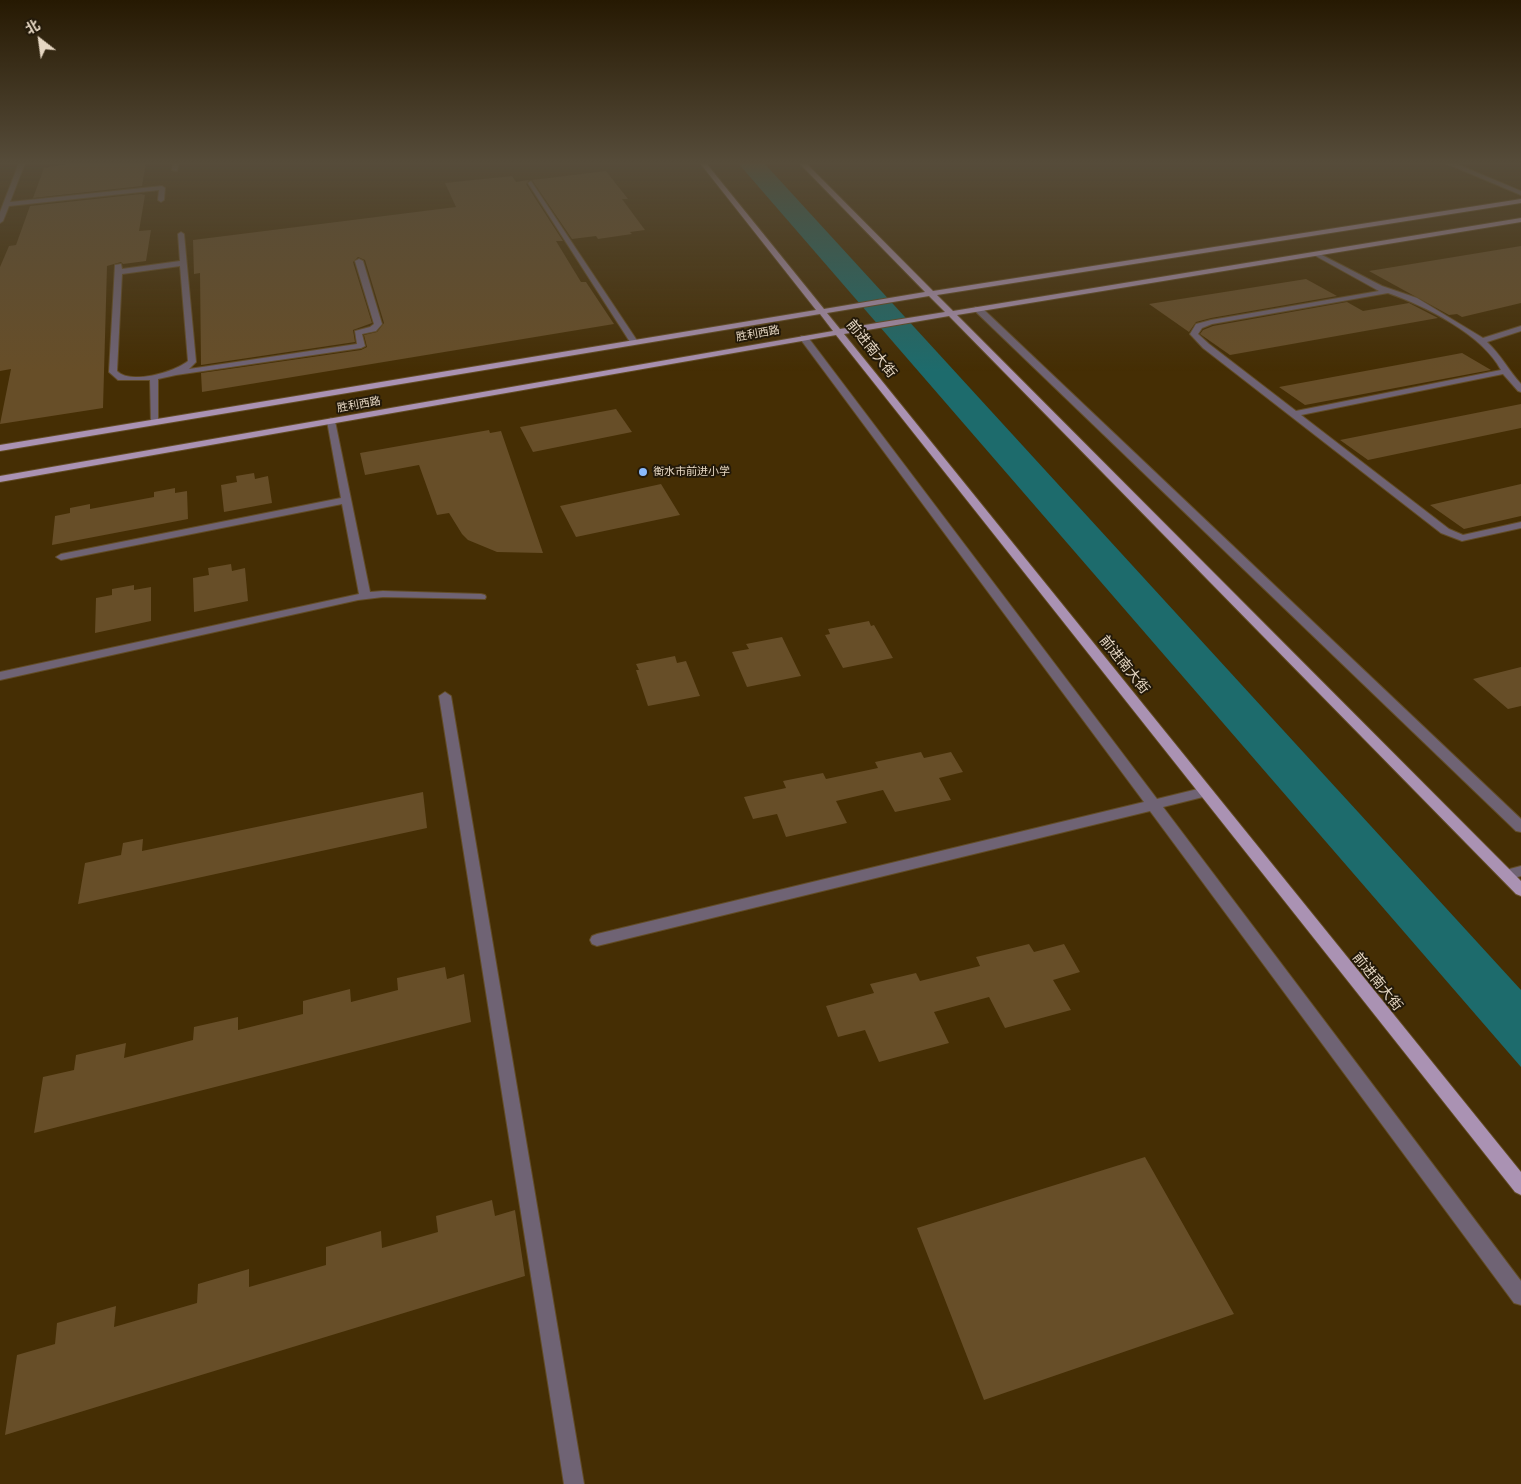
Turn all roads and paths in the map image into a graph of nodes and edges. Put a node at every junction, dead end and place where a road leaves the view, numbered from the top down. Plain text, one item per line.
1 (563, 232) edge
2 (758, 232) edge
3 (870, 232) edge
4 (1322, 232) edge
5 (1447, 232) edge
6 (182, 234) dead end
7 (1316, 254) junction
8 (359, 261) dead end
9 (184, 263) junction
10 (1389, 292) junction
11 (930, 294) junction
12 (978, 309) junction
13 (821, 311) junction
14 (950, 313) junction
15 (1521, 328) edge
16 (838, 332) junction
17 (804, 338) junction
18 (1482, 341) junction
19 (634, 342) junction
20 (1507, 371) junction
21 (174, 373) junction
22 (154, 377) junction
23 (1521, 389) edge
24 (1294, 414) junction
25 (331, 421) junction
26 (154, 422) junction
27 (0, 448) edge
28 (0, 480) edge
29 (346, 500) junction
30 (1521, 525) edge
31 (61, 557) dead end
32 (364, 596) junction
33 (481, 597) dead end
34 (0, 676) edge
35 (445, 696) dead end
36 (1206, 792) junction
37 (1154, 805) junction
38 (1521, 827) edge
39 (1521, 871) edge
40 (1507, 876) junction
41 (1521, 890) edge
42 (597, 940) dead end
43 (1521, 1186) edge
44 (1521, 1296) edge
45 (574, 1484) edge

1 - 19 street
2 - 13 main road, 前进南大街
3 - 11 main road
4 - 11 main road, 胜利西路
5 - 7 main road, 胜利西路
6 - 9 street
7 - 10 street
7 - 12 main road, 胜利西路
8 - 21 street
9 - 21 street
9 - 22 street
10 - 18 street
10 - 24 street
11 - 13 main road, 胜利西路
11 - 14 main road
12 - 14 main road, 胜利西路
12 - 38 street
13 - 16 main road, 前进南大街
13 - 19 main road, 胜利西路
14 - 16 main road, 胜利西路
14 - 40 main road
15 - 18 street
16 - 17 main road, 胜利西路
16 - 36 main road, 前进南大街
17 - 25 main road, 胜利西路
17 - 37 street
18 - 20 street
19 - 26 main road, 胜利西路
20 - 23 street
20 - 24 street
21 - 22 street
22 - 26 street
24 - 30 street
25 - 28 main road, 胜利西路
25 - 29 street
26 - 27 main road, 胜利西路
29 - 31 street
29 - 32 street
32 - 33 street
32 - 34 street
35 - 45 street
36 - 37 street
36 - 43 main road, 前进南大街
37 - 42 street
37 - 44 street
39 - 40 street
40 - 41 main road

